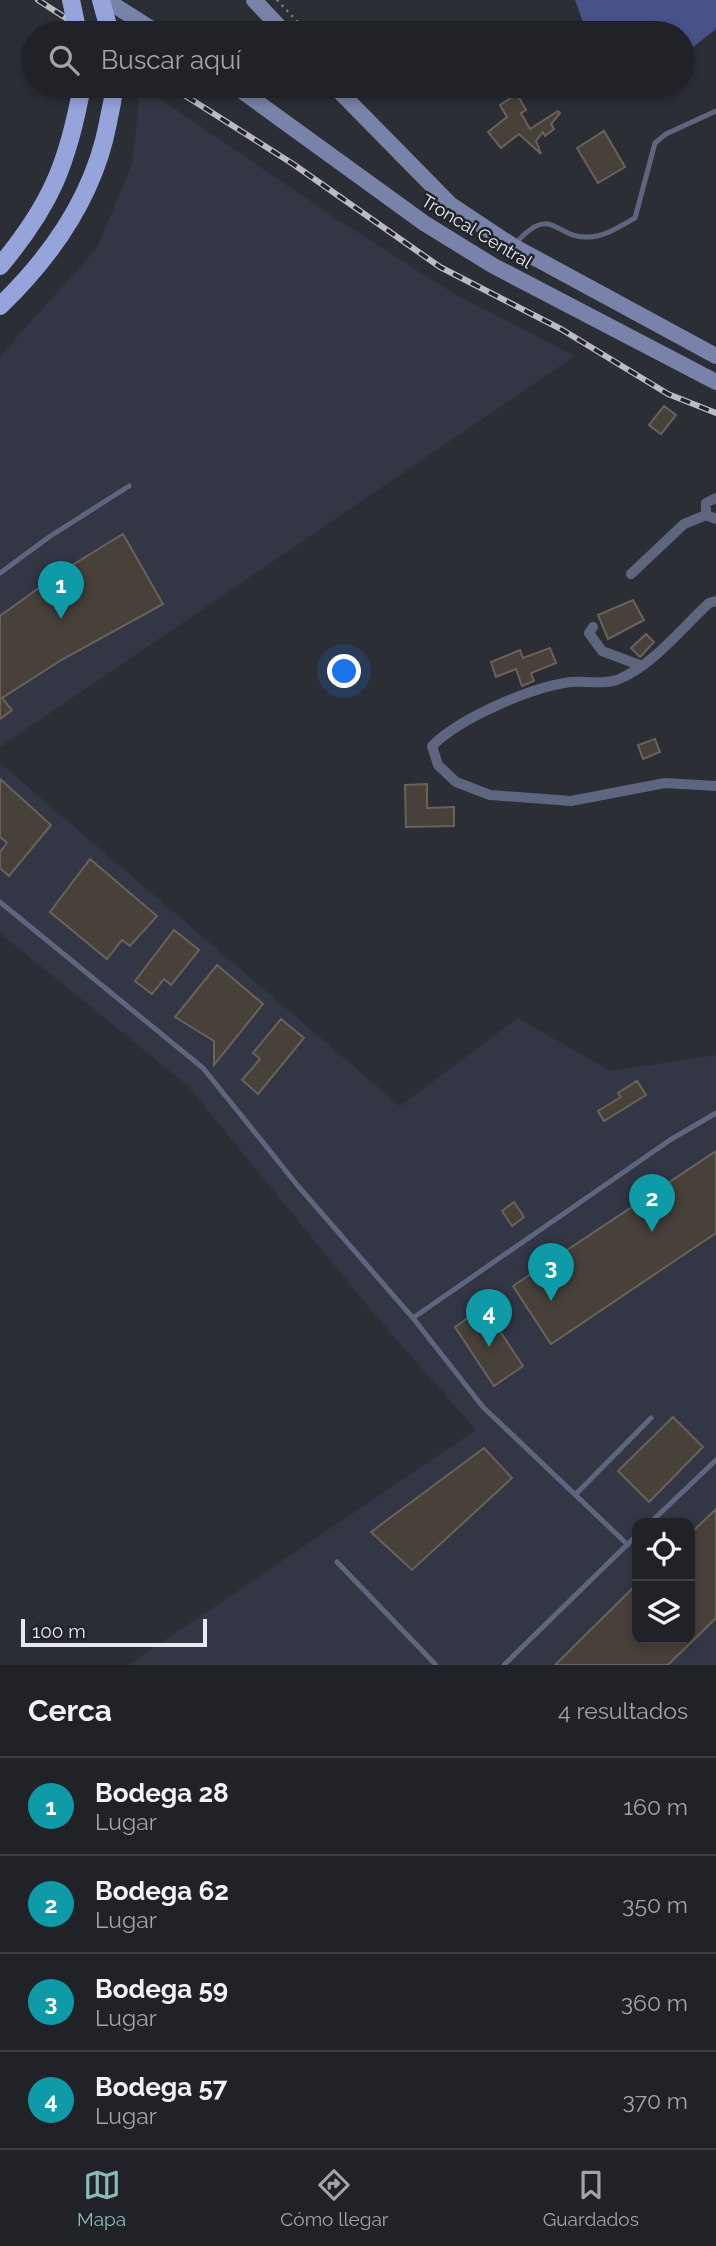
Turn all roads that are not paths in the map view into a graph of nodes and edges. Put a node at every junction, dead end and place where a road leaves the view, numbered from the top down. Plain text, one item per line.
1 (71, 0) edge
2 (104, 0) edge
3 (254, 0) edge
4 (75, 21) edge
5 (108, 21) edge
6 (138, 21) edge
7 (274, 21) edge
8 (80, 98) edge
9 (112, 98) edge
10 (252, 98) edge
11 (346, 98) edge
12 (716, 111) edge
13 (513, 246) junction
14 (0, 265) edge
15 (0, 306) edge
16 (716, 356) edge
17 (716, 382) edge
18 (130, 486) dead end
19 (716, 498) edge
20 (711, 517) edge
21 (0, 573) edge
22 (631, 575) dead end
23 (716, 601) edge
24 (593, 627) dead end
25 (642, 666) junction
26 (716, 786) edge
27 (0, 902) edge
28 (716, 1113) edge
29 (413, 1318) junction
30 (651, 1418) dead end
31 (716, 1460) edge
32 (576, 1493) junction
33 (655, 1518) edge
34 (632, 1541) edge
35 (628, 1545) junction
36 (337, 1562) dead end
37 (436, 1665) edge
38 (504, 1665) edge

1 - 4 highway, bridge
2 - 5 highway
2 - 6 main road
3 - 7 main road
8 - 14 highway
9 - 15 highway
10 - 17 main road, Troncal Central
11 - 13 main road, Troncal Central
12 - 13 lane
13 - 16 main road, Troncal Central
18 - 21 lane
19 - 20 street
20 - 22 street
23 - 25 street
24 - 25 street
25 - 26 street
27 - 29 lane
28 - 29 lane
29 - 32 lane
30 - 32 lane
31 - 33 lane
32 - 35 lane
34 - 35 lane
35 - 38 lane
36 - 37 lane

